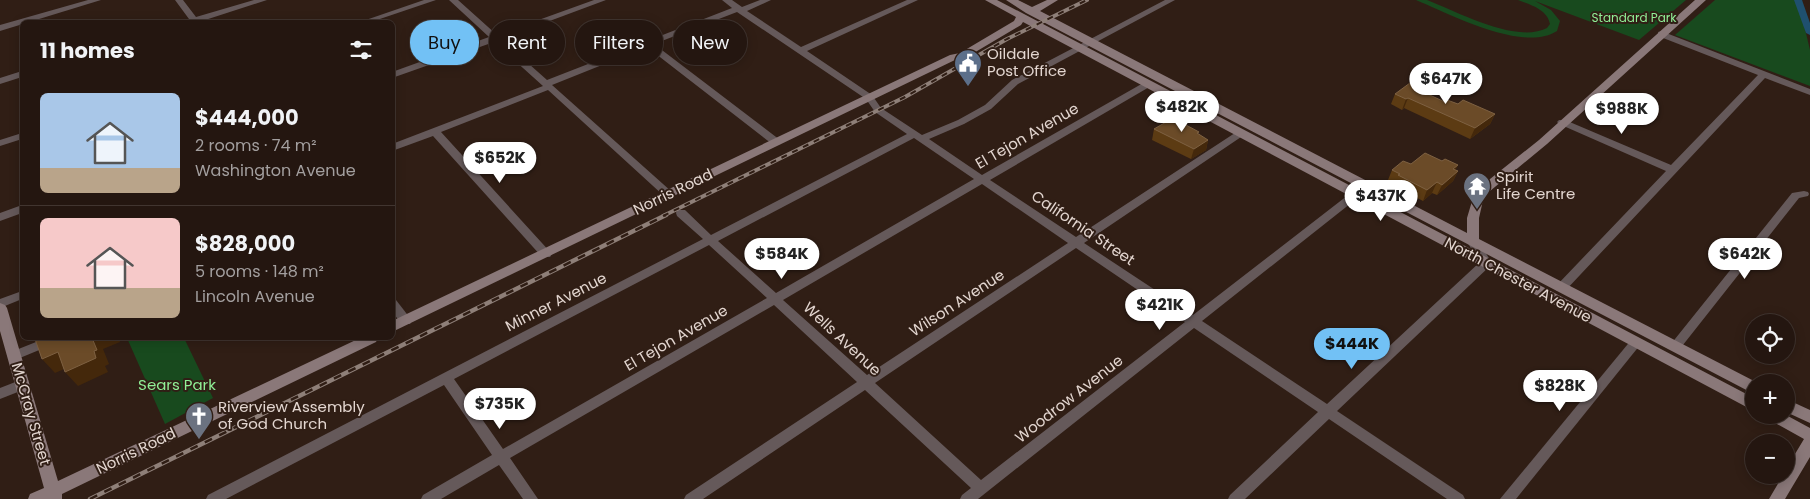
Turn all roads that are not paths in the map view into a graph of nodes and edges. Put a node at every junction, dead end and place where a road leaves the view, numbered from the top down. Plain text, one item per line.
1 (97, 0) edge
2 (179, 0) edge
3 (263, 0) edge
4 (432, 0) edge
5 (453, 0) edge
6 (602, 0) edge
7 (726, 0) edge
8 (767, 0) edge
9 (914, 0) edge
10 (990, 0) edge
11 (1011, 0) edge
12 (1053, 0) edge
13 (1171, 0) edge
14 (1701, 0) edge
15 (1029, 8) edge
16 (740, 9) junction
17 (28, 20) edge
18 (192, 20) edge
19 (199, 20) edge
20 (370, 20) edge
21 (546, 20) edge
22 (20, 22) edge
23 (0, 28) edge
24 (489, 33) edge
25 (1661, 34) junction
26 (663, 38) edge
27 (489, 40) edge
28 (1085, 45) junction
29 (801, 50) junction
30 (663, 55) edge
31 (524, 65) edge
32 (598, 65) edge
33 (395, 74) edge
34 (1764, 74) junction
35 (20, 75) edge
36 (0, 81) edge
37 (1148, 84) junction
38 (547, 86) junction
39 (1808, 91) edge
40 (869, 97) junction
41 (1562, 122) junction
42 (435, 132) junction
43 (1241, 133) junction
44 (20, 137) edge
45 (918, 137) junction
46 (776, 142) junction
47 (0, 143) edge
48 (395, 147) edge
49 (1673, 170) junction
50 (982, 180) junction
51 (668, 194) junction
52 (1356, 194) junction
53 (1804, 194) dead end
54 (20, 210) edge
55 (681, 213) dead end
56 (0, 217) edge
57 (711, 240) junction
58 (1473, 242) junction
59 (1076, 243) junction
60 (546, 254) junction
61 (1486, 263) junction
62 (1562, 288) junction
63 (20, 296) edge
64 (775, 299) junction
65 (0, 304) edge
66 (395, 306) edge
67 (0, 308) edge
68 (406, 321) junction
69 (1194, 322) junction
70 (395, 326) edge
71 (1615, 331) junction
72 (52, 340) edge
73 (367, 340) edge
74 (1636, 342) junction
75 (1675, 347) junction
76 (14, 355) junction
77 (446, 378) junction
78 (866, 382) junction
79 (1745, 383) edge
80 (23, 384) junction
81 (0, 394) edge
82 (1745, 400) edge
83 (1795, 410) edge
84 (1328, 412) junction
85 (1810, 417) edge
86 (1790, 424) edge
87 (1810, 435) edge
88 (1810, 443) edge
89 (502, 457) junction
90 (981, 488) junction
91 (54, 495) edge
92 (36, 499) edge
93 (214, 499) edge
94 (428, 499) edge
95 (531, 499) edge
96 (691, 499) edge
97 (967, 499) edge
98 (1235, 499) edge
99 (1458, 499) edge
100 (1506, 499) edge
101 (1778, 499) edge

1 - 17 street
2 - 18 street
3 - 19 street
4 - 20 street
5 - 24 street
6 - 21 street
7 - 16 street, California Street
8 - 16 street
9 - 29 street
10 - 15 street, North Chester Avenue
11 - 15 street, North Chester Avenue
12 - 15 street
13 - 28 street, Minner Avenue
14 - 25 street
15 - 28 street, North Chester Avenue
15 - 40 street, Norris Road
16 - 26 street
16 - 29 street, California Street
22 - 23 street
25 - 34 street
25 - 41 street
27 - 33 street
28 - 37 street, North Chester Avenue
28 - 45 street, Minner Avenue
28 - 58 street, North Chester Avenue
29 - 40 street, California Street
30 - 46 street
31 - 38 street
32 - 38 street
34 - 39 street
34 - 49 street
35 - 36 street
37 - 43 street, North Chester Avenue
37 - 50 street, El Tejon Avenue
38 - 42 street
38 - 51 street
40 - 45 street, California Street
40 - 46 street, Norris Road
41 - 49 street
41 - 58 street
42 - 48 street
42 - 60 street
43 - 52 street, North Chester Avenue
43 - 59 street, Wilson Avenue
44 - 47 street
45 - 50 street, California Street
45 - 57 street, Minner Avenue
46 - 51 street, Norris Road
49 - 62 street
50 - 59 street, California Street
50 - 64 street, El Tejon Avenue
51 - 60 street, Norris Road
52 - 61 street, North Chester Avenue
52 - 69 street, Woodrow Avenue
53 - 75 street
54 - 56 street
55 - 57 street, Wells Avenue
57 - 64 street, Wells Avenue
57 - 77 street, Minner Avenue
58 - 61 street
58 - 62 street, North Chester Avenue
59 - 69 street, California Street
59 - 78 street, Wilson Avenue
60 - 68 street, Norris Road
61 - 71 street, North Chester Avenue
61 - 84 street
62 - 75 street, North Chester Avenue
63 - 65 street
64 - 78 street, Wells Avenue
64 - 89 street, El Tejon Avenue
66 - 68 street
67 - 76 street, McCray Street
68 - 70 street, Norris Road
69 - 84 street, California Street
69 - 90 street, Woodrow Avenue
71 - 74 street, North Chester Avenue
71 - 75 street
72 - 76 street
73 - 91 street, Norris Road
74 - 82 street, North Chester Avenue
74 - 100 street
75 - 79 street, North Chester Avenue
76 - 80 street, McCray Street
77 - 89 street
77 - 93 street, Minner Avenue
78 - 90 street, Wells Avenue
78 - 96 street, Wilson Avenue
80 - 81 street
80 - 91 street, McCray Street
83 - 85 street
84 - 98 street
84 - 99 street, California Street
86 - 87 street
88 - 101 street
89 - 94 street, El Tejon Avenue
89 - 95 street
90 - 97 street, Woodrow Avenue
91 - 92 street, Norris Road

